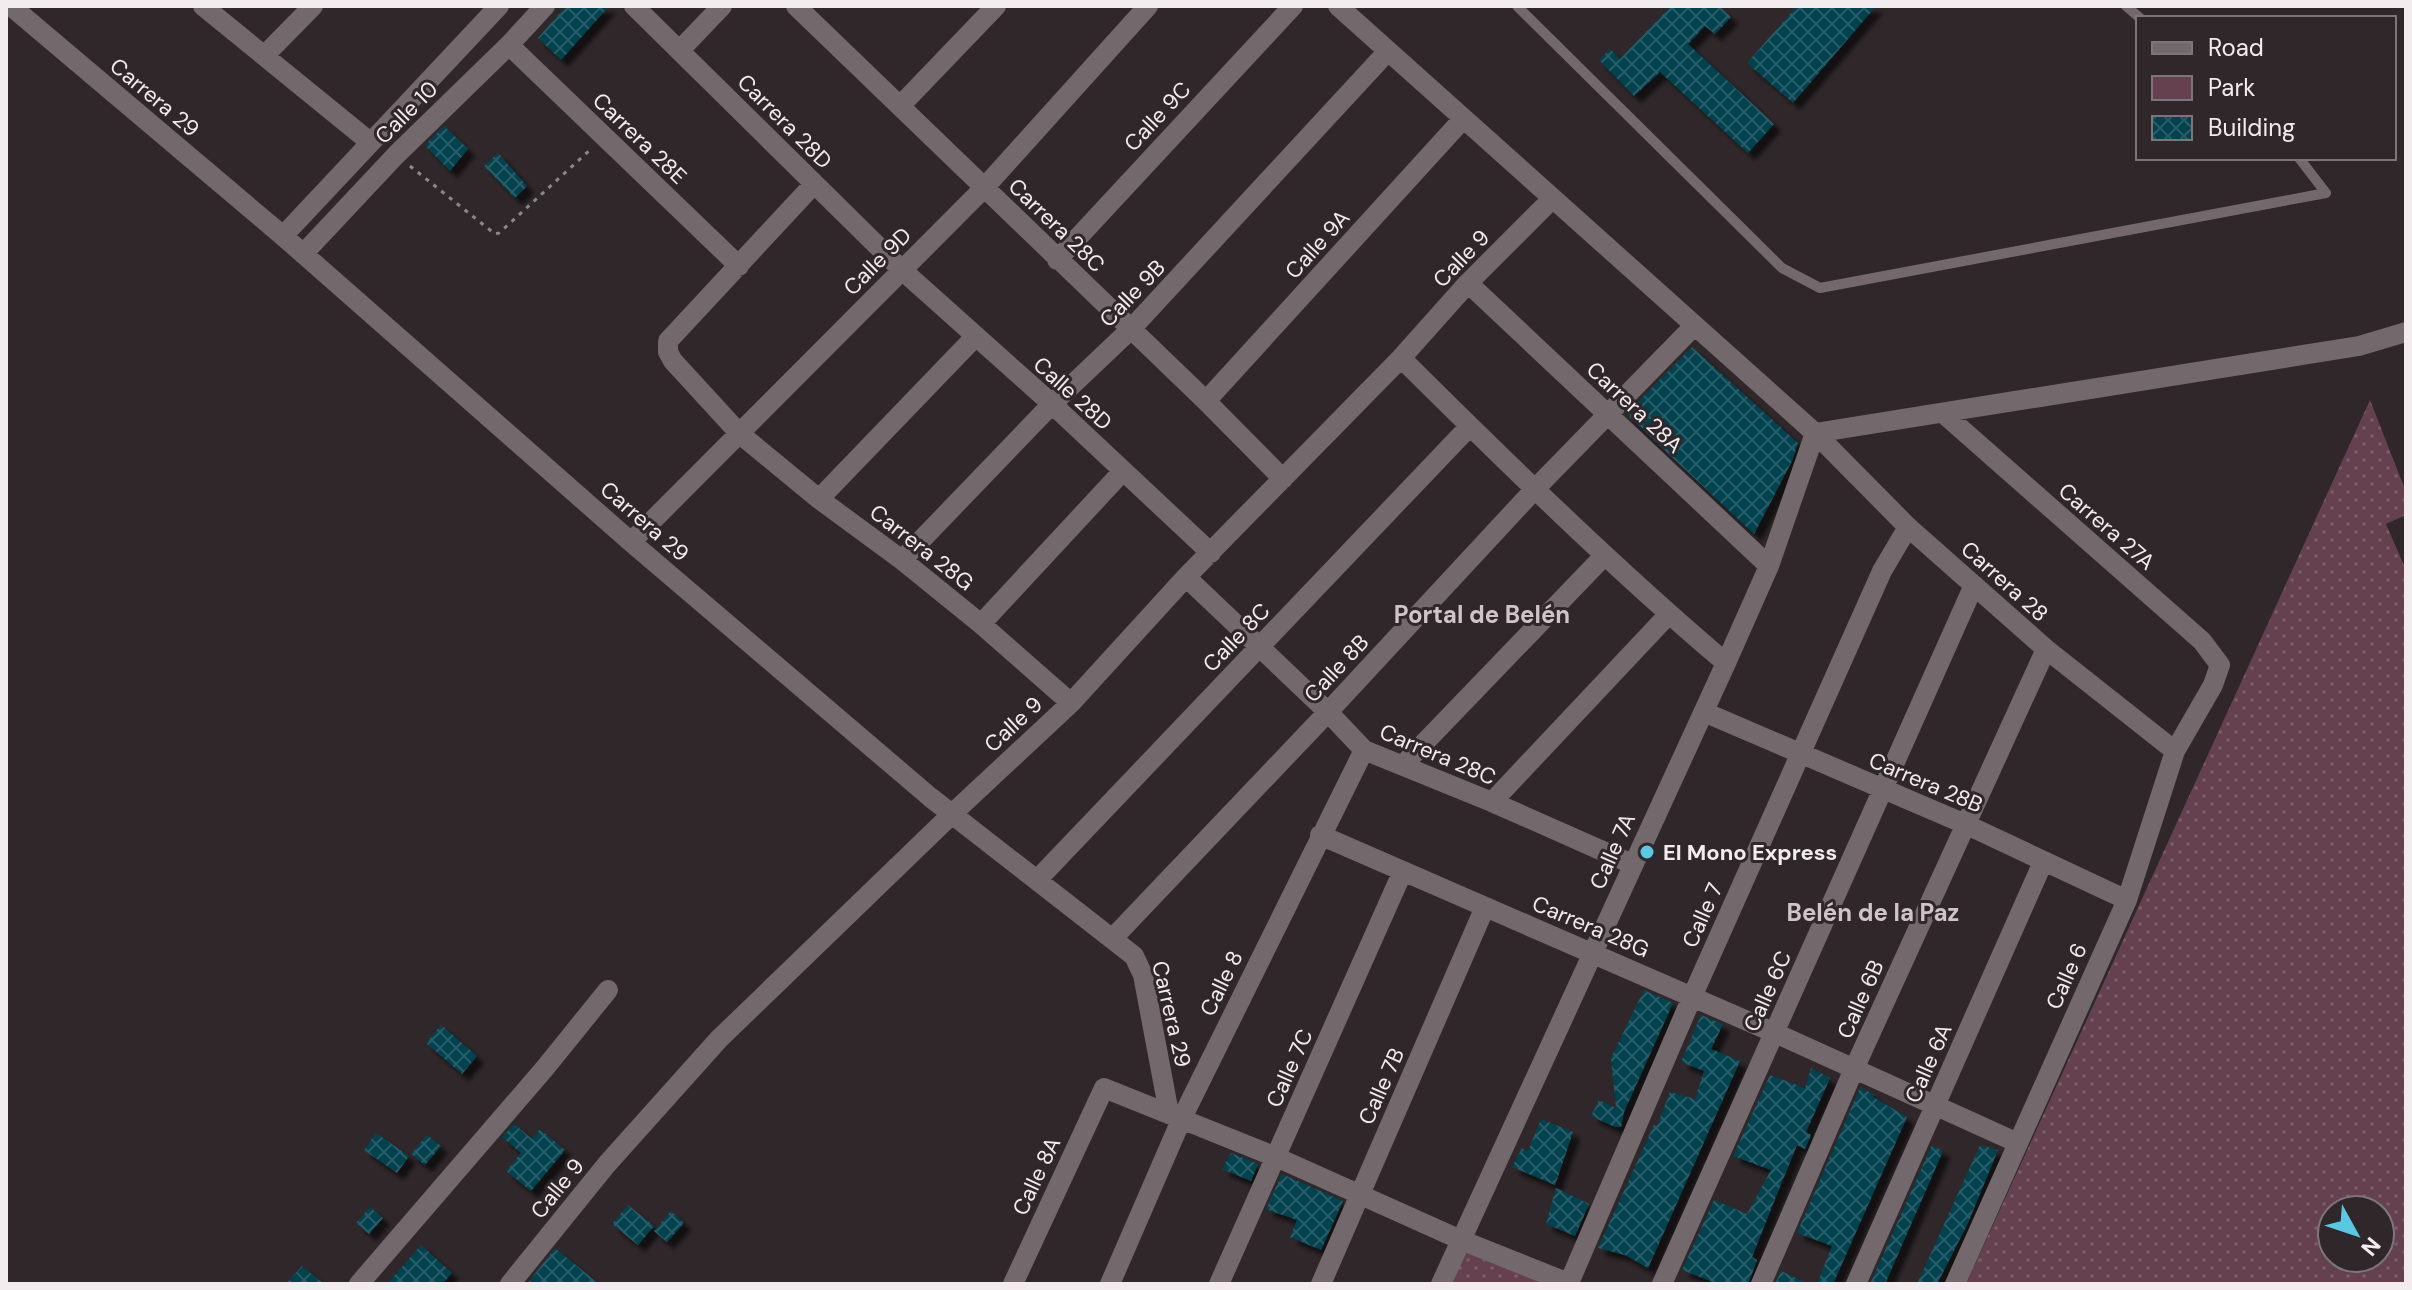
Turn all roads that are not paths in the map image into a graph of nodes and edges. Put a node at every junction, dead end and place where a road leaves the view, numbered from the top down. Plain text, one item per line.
1 (11, 6) edge
2 (203, 6) edge
3 (313, 6) edge
4 (499, 6) edge
5 (545, 6) edge
6 (634, 6) edge
7 (722, 6) edge
8 (796, 6) edge
9 (996, 6) edge
10 (1148, 6) edge
11 (1293, 6) edge
12 (1338, 6) edge
13 (1517, 6) edge
14 (509, 45) junction
15 (680, 50) junction
16 (1388, 51) junction
17 (265, 55) junction
18 (900, 106) junction
19 (1463, 119) junction
20 (370, 142) junction
21 (2301, 160) edge
22 (814, 184) junction
23 (984, 188) junction
24 (1551, 200) junction
25 (283, 236) junction
26 (303, 254) junction
27 (1057, 260) junction
28 (739, 266) junction
29 (902, 270) junction
30 (1468, 283) junction
31 (1694, 326) junction
32 (1131, 329) junction
33 (2406, 332) edge
34 (975, 337) junction
35 (1401, 358) junction
36 (1206, 401) junction
37 (1052, 404) junction
38 (1943, 413) junction
39 (1608, 415) junction
40 (1470, 426) junction
41 (1815, 433) junction
42 (740, 434) junction
43 (1123, 471) junction
44 (1283, 479) junction
45 (1534, 490) junction
46 (819, 499) junction
47 (1908, 527) junction
48 (631, 542) junction
49 (1211, 553) junction
50 (1605, 555) junction
51 (902, 560) junction
52 (1769, 566) junction
53 (1186, 577) junction
54 (1974, 585) junction
55 (1669, 614) junction
56 (981, 624) junction
57 (1259, 648) junction
58 (2046, 649) junction
59 (1726, 663) junction
60 (2213, 685) joint
61 (1071, 703) junction
62 (1328, 712) junction
63 (1704, 712) junction
64 (1364, 750) junction
65 (2175, 751) junction
66 (1801, 752) junction
67 (1403, 765) junction
68 (1882, 789) junction
69 (1492, 802) junction
70 (952, 814) junction
71 (1965, 824) junction
72 (1320, 835) junction
73 (2043, 862) junction
74 (1632, 864) junction
75 (1402, 873) junction
76 (1037, 880) junction
77 (2127, 900) junction
78 (1485, 907) junction
79 (1112, 939) junction
80 (1594, 953) junction
81 (608, 990) dead end
82 (1692, 997) junction
83 (1775, 1033) junction
84 (1854, 1069) junction
85 (1936, 1105) junction
86 (1176, 1115) junction
87 (2018, 1143) junction
88 (1276, 1157) junction
89 (1360, 1196) junction
90 (1461, 1240) junction
91 (359, 1284) edge
92 (510, 1284) edge
93 (1013, 1284) edge
94 (1110, 1284) edge
95 (1219, 1284) edge
96 (1321, 1284) edge
97 (1441, 1284) edge
98 (1570, 1284) edge
99 (1662, 1284) edge
100 (1761, 1284) edge
101 (1856, 1284) edge
102 (1955, 1284) edge

1 - 25 street, Carrera 29
2 - 17 street
3 - 17 street
4 - 20 street, Calle 10
5 - 14 street, Calle 10
6 - 15 street, Carrera 28D
7 - 15 street
8 - 18 street, Carrera 28C
9 - 18 street
10 - 23 street, Calle 9D
11 - 27 street, Calle 9C
12 - 16 street, Carrera 28
13 - 21 lane
14 - 26 street, Calle 10
14 - 28 street, Carrera 28E
15 - 22 street, Carrera 28D
16 - 19 street, Carrera 28
16 - 32 street, Calle 9B
17 - 20 street
18 - 23 street, Carrera 28C
19 - 24 street, Carrera 28
19 - 36 street, Calle 9A
20 - 25 street, Calle 10
22 - 28 street, Carrera 28G
22 - 29 street, Carrera 28D
23 - 27 street, Carrera 28C
23 - 29 street, Calle 9D
24 - 30 street, Calle 9
24 - 31 street, Carrera 28
25 - 26 street, Carrera 29
26 - 48 street, Carrera 29
27 - 32 street, Carrera 28C
28 - 42 street, Carrera 28G
29 - 34 street, Calle 28D
29 - 42 street, Calle 9D
30 - 35 street, Calle 9
30 - 39 street, Carrera 28A
31 - 39 street, Calle 8B
31 - 41 street, Carrera 28
32 - 36 street, Carrera 28C
32 - 37 street, Calle 9B
33 - 38 street
34 - 37 street, Calle 28D
34 - 46 street
35 - 40 street
35 - 44 street, Calle 9
36 - 44 street, Carrera 28C
37 - 43 street, Calle 28D
37 - 51 street, Calle 9B
38 - 41 street
38 - 60 street, Carrera 27A
39 - 45 street, Calle 8B
39 - 52 street, Carrera 28A
40 - 45 street
40 - 57 street, Calle 8C
41 - 47 street, Carrera 28
41 - 52 street, Calle 7A
42 - 46 street, Carrera 28G
42 - 48 street, Calle 9D
43 - 49 street, Calle 28D
43 - 56 street
44 - 49 street, Calle 9
45 - 50 street
45 - 62 street, Calle 8B
46 - 51 street, Carrera 28G
47 - 54 street, Carrera 28
47 - 66 street, Calle 7
48 - 70 street, Carrera 29
49 - 53 street, Calle 9
50 - 55 street
50 - 67 street
51 - 56 street, Carrera 28G
52 - 59 street, Calle 7A
53 - 57 street, Carrera 28C
53 - 61 street, Calle 9
54 - 58 street, Carrera 28
54 - 68 street, Calle 6C
55 - 59 street
55 - 69 street
56 - 61 street, Carrera 28G
57 - 62 street, Carrera 28C
57 - 76 street, Calle 8C
58 - 65 street, Carrera 28
58 - 71 street, Calle 6B
59 - 63 street, Calle 7A
60 - 65 street, Calle 6
61 - 70 street, Calle 9
62 - 64 street, Carrera 28C
62 - 79 street, Calle 8B
63 - 66 street, Carrera 28B
63 - 74 street, Calle 7A
64 - 67 street, Carrera 28C
64 - 72 street, Calle 8
65 - 77 street, Calle 6
66 - 68 street, Carrera 28B
66 - 82 street, Calle 7
67 - 69 street, Carrera 28C
68 - 71 street, Carrera 28B
68 - 83 street, Calle 6C
69 - 74 street, Carrera 28C
70 - 76 street, Carrera 29
70 - 92 street, Calle 9
71 - 73 street, Carrera 28B
71 - 84 street, Calle 6B
72 - 75 street, Carrera 28G
72 - 86 street, Calle 8
73 - 77 street, Carrera 28B
73 - 85 street, Calle 6A
74 - 80 street, Calle 7A
75 - 78 street, Carrera 28G
75 - 88 street, Calle 7C
76 - 79 street, Carrera 29
77 - 87 street, Calle 6
78 - 80 street, Carrera 28G
78 - 89 street, Calle 7B
79 - 86 street, Carrera 29
80 - 82 street, Carrera 28G
80 - 90 street, Calle 7A
81 - 91 street
82 - 83 street, Carrera 28G
82 - 98 street, Calle 7
83 - 84 street, Carrera 28G
83 - 99 street, Calle 6C
84 - 85 street, Carrera 28G
84 - 100 street, Calle 6B
85 - 87 street, Carrera 28G
85 - 101 street, Calle 6A
86 - 88 street
86 - 93 street, Calle 8A
86 - 94 street, Calle 8
87 - 102 street, Calle 6
88 - 89 street
88 - 95 street, Calle 7C
89 - 90 street
89 - 96 street, Calle 7B
90 - 97 street, Calle 7A
90 - 98 street

